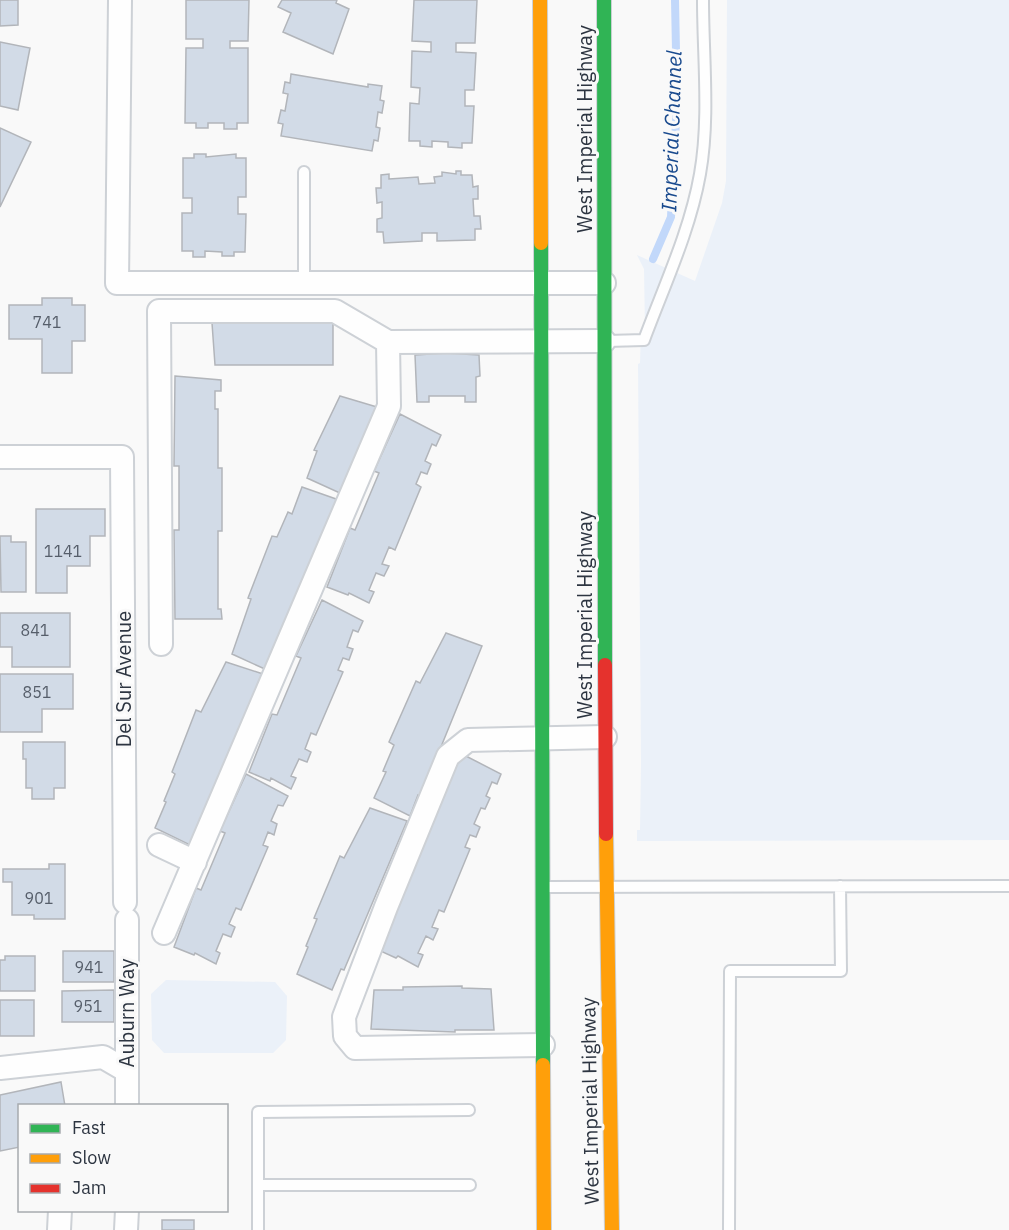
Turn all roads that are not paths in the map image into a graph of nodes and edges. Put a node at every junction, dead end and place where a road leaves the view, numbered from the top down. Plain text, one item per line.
1 (120, 0) edge
2 (540, 0) edge
3 (604, 0) edge
4 (703, 0) edge
5 (304, 172) dead end
6 (304, 283) junction
7 (604, 283) junction
8 (541, 284) junction
9 (604, 341) junction
10 (388, 342) junction
11 (542, 342) junction
12 (0, 457) edge
13 (161, 644) dead end
14 (605, 737) junction
15 (543, 739) junction
16 (159, 845) dead end
17 (195, 862) junction
18 (840, 886) junction
19 (1009, 886) edge
20 (541, 887) junction
21 (606, 887) junction
22 (126, 911) joint
23 (164, 933) dead end
24 (543, 1045) junction
25 (0, 1068) edge
26 (127, 1071) junction
27 (127, 1104) edge
28 (469, 1110) dead end
29 (258, 1185) junction
30 (470, 1185) dead end
31 (60, 1212) edge
32 (127, 1212) edge
33 (59, 1230) edge
34 (126, 1230) edge
35 (258, 1230) edge
36 (544, 1230) edge
37 (612, 1230) edge
38 (729, 1230) edge

1 - 6 street
2 - 8 main road
3 - 7 main road, West Imperial Highway
4 - 9 lane
5 - 6 lane
6 - 8 street
7 - 8 street
7 - 9 main road, West Imperial Highway
8 - 11 main road
9 - 11 street
9 - 14 main road, West Imperial Highway
10 - 11 street
10 - 13 street
10 - 17 street
11 - 15 main road
12 - 22 street, Del Sur Avenue
14 - 15 street
14 - 21 main road, West Imperial Highway
15 - 20 main road
15 - 24 street
16 - 17 street
17 - 23 street
18 - 19 lane
18 - 21 lane
18 - 38 lane
20 - 21 lane
20 - 24 main road
21 - 37 main road, West Imperial Highway
22 - 26 street, Auburn Way
24 - 36 main road
25 - 26 street
26 - 27 street, Auburn Way
28 - 29 lane
29 - 30 lane
29 - 35 lane
31 - 33 street
32 - 34 street

